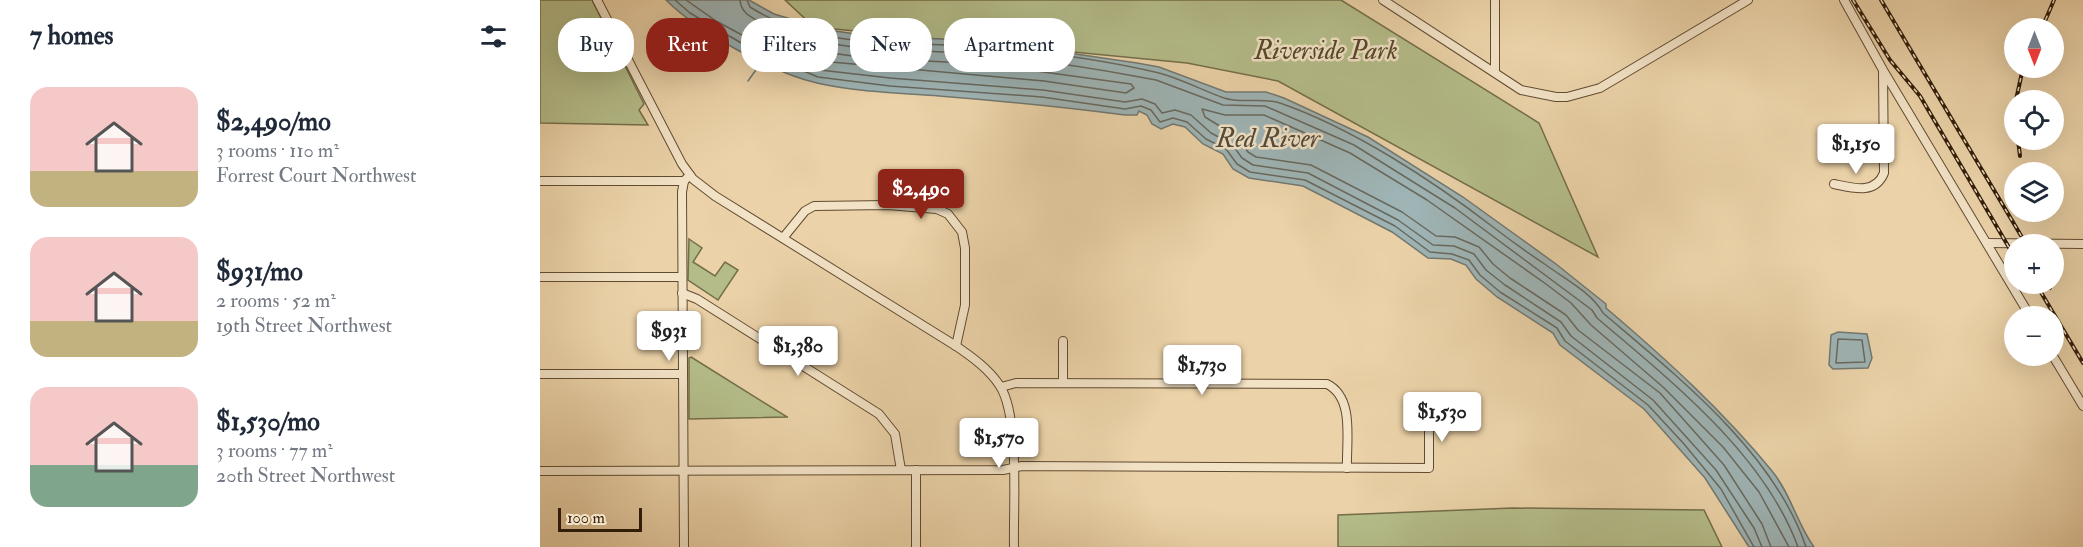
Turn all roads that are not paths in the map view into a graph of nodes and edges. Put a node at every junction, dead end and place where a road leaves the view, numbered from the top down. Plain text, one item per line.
1 (597, 0) edge
2 (1383, 0) edge
3 (1495, 0) edge
4 (1748, 0) edge
5 (1844, 0) edge
6 (1883, 70) junction
7 (1495, 72) junction
8 (687, 178) junction
9 (540, 181) edge
10 (1834, 184) dead end
11 (783, 238) junction
12 (1987, 243) junction
13 (2083, 244) edge
14 (540, 277) edge
15 (682, 277) junction
16 (682, 293) junction
17 (2024, 306) edge
18 (1063, 341) dead end
19 (956, 346) junction
20 (2059, 366) edge
21 (540, 374) edge
22 (683, 374) junction
23 (1064, 383) junction
24 (1001, 387) junction
25 (2083, 406) edge
26 (1429, 418) dead end
27 (1012, 468) junction
28 (1347, 468) junction
29 (901, 470) junction
30 (916, 470) junction
31 (540, 471) edge
32 (683, 471) junction
33 (684, 547) edge
34 (916, 547) edge
35 (1014, 547) edge

1 - 8 street
2 - 7 street
3 - 7 street
4 - 7 street
5 - 6 street
6 - 10 street
6 - 12 street
8 - 9 street
8 - 11 street
8 - 15 street
11 - 19 street
11 - 19 street
12 - 13 street
12 - 17 street
14 - 15 street
15 - 16 street
16 - 22 street
16 - 29 street
18 - 23 street
19 - 24 street
20 - 25 street
21 - 22 street
22 - 32 street
23 - 24 street
23 - 28 street
24 - 27 street
26 - 28 street
27 - 28 street
27 - 30 street
27 - 35 street
29 - 30 street
29 - 32 street
30 - 34 street
31 - 32 street
32 - 33 street

